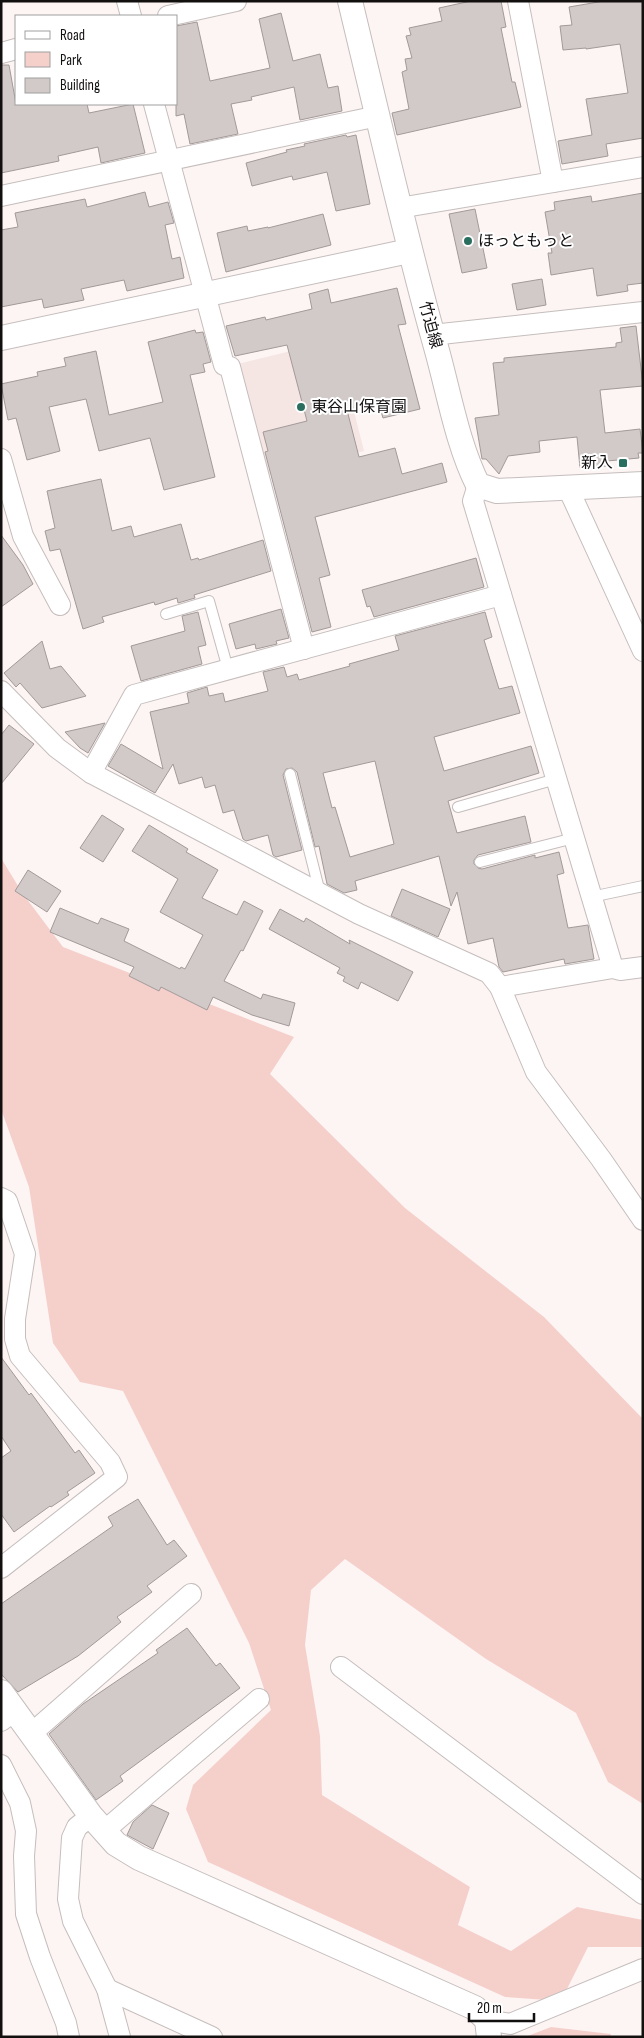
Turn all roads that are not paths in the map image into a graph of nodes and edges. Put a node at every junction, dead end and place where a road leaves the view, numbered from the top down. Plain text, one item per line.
1 (127, 1) edge
2 (236, 1) edge
3 (350, 1) edge
4 (518, 1) edge
5 (131, 15) edge
6 (173, 15) edge
7 (15, 50) edge
8 (1, 53) edge
9 (154, 105) edge
10 (378, 116) junction
11 (169, 160) junction
12 (643, 167) edge
13 (553, 182) junction
14 (1, 196) edge
15 (400, 208) junction
16 (409, 251) junction
17 (205, 295) junction
18 (643, 312) edge
19 (432, 334) junction
20 (1, 338) edge
21 (1, 459) edge
22 (643, 484) edge
23 (478, 485) junction
24 (568, 488) junction
25 (500, 596) junction
26 (60, 605) dead end
27 (166, 614) dead end
28 (304, 648) junction
29 (643, 651) edge
30 (228, 669) junction
31 (1, 691) edge
32 (91, 773) junction
33 (290, 774) dead end
34 (556, 779) junction
35 (458, 807) dead end
36 (574, 838) junction
37 (480, 862) dead end
38 (643, 886) edge
39 (320, 894) junction
40 (591, 897) junction
41 (643, 967) edge
42 (613, 968) junction
43 (500, 987) junction
44 (1, 1198) edge
45 (643, 1220) edge
46 (4, 1559) edge
47 (191, 1594) dead end
48 (341, 1667) dead end
49 (1, 1692) edge
50 (259, 1699) dead end
51 (9, 1716) edge
52 (32, 1733) junction
53 (1, 1765) edge
54 (98, 1824) junction
55 (643, 1894) edge
56 (643, 1969) edge
57 (107, 1989) junction
58 (488, 2028) edge
59 (69, 2037) edge
60 (120, 2037) edge
61 (212, 2037) edge

1 - 5 street
2 - 6 street
3 - 10 street, 竹迫線
4 - 13 street
7 - 8 street
9 - 11 street
10 - 11 street
10 - 15 street, 竹迫線
11 - 14 street
11 - 17 street
12 - 13 street
13 - 15 street
15 - 16 street, 竹迫線
16 - 17 street
16 - 19 street, 竹迫線
17 - 20 street
17 - 28 street
18 - 19 street
19 - 23 street, 竹迫線
21 - 26 street
22 - 24 street
23 - 24 street
23 - 25 street
24 - 29 street
25 - 28 street
25 - 34 street
27 - 30 lane
28 - 30 street
30 - 32 street
31 - 32 street
32 - 39 street
33 - 39 lane
34 - 35 lane
34 - 36 street
36 - 37 lane
36 - 40 street
38 - 40 lane
39 - 43 street
40 - 42 street
41 - 42 street
42 - 43 street
43 - 45 street
44 - 46 street
47 - 52 street
48 - 55 street
49 - 51 street
50 - 54 street
51 - 52 street
52 - 54 street
53 - 59 street
54 - 57 street
54 - 58 street
56 - 58 street
57 - 60 street
57 - 61 street

